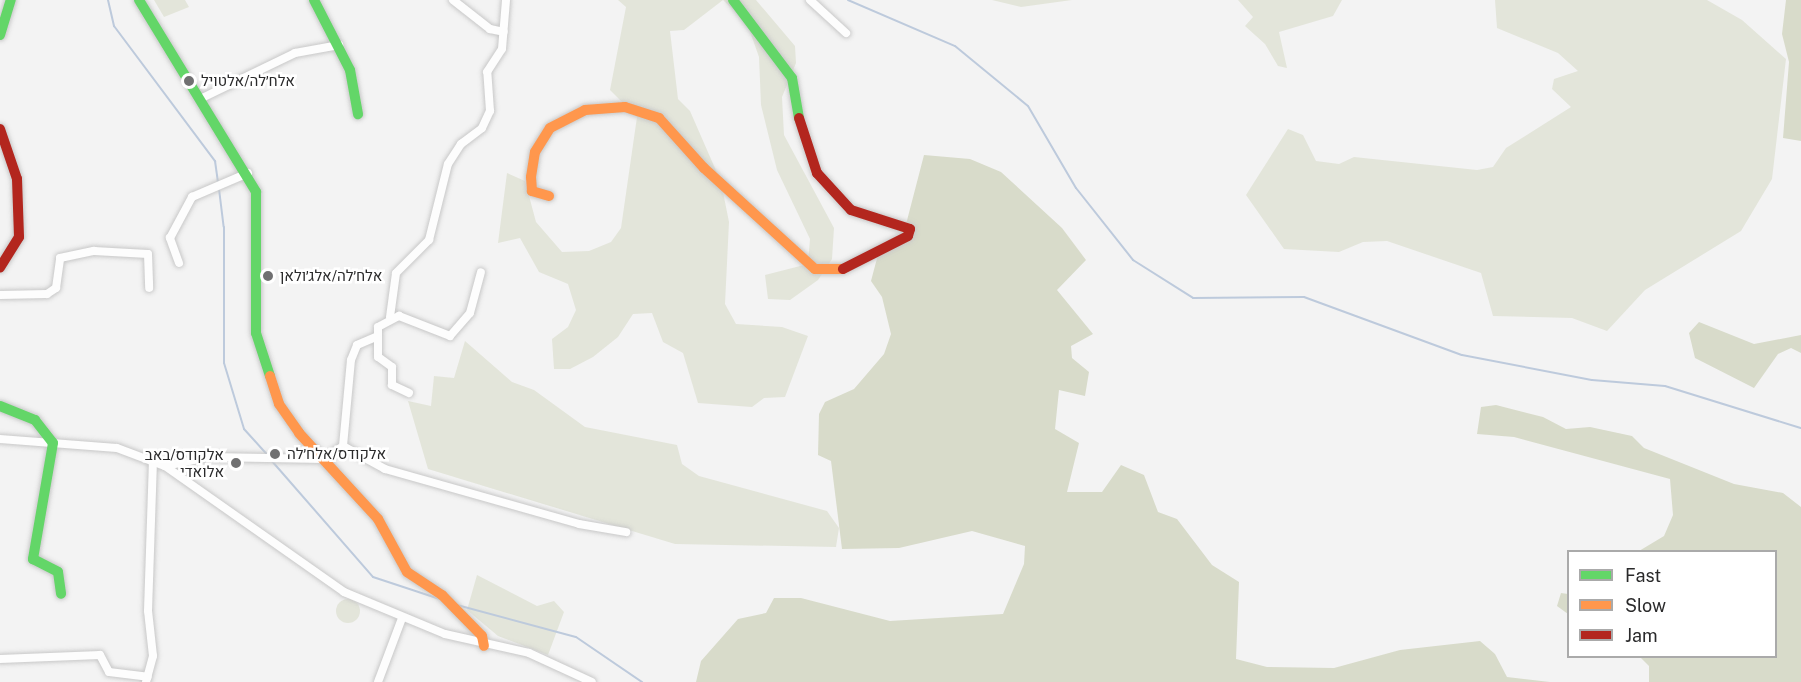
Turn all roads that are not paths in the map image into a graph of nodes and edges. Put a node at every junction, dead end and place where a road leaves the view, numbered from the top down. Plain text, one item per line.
1 (11, 0) edge
2 (139, 0) edge
3 (314, 0) edge
4 (453, 0) edge
5 (506, 0) edge
6 (734, 0) edge
7 (810, 0) edge
8 (504, 32) junction
9 (846, 33) dead end
10 (0, 34) edge
11 (339, 45) junction
12 (200, 99) junction
13 (358, 114) dead end
14 (0, 129) edge
15 (248, 173) junction
16 (549, 196) dead end
17 (179, 263) dead end
18 (0, 268) edge
19 (481, 272) dead end
20 (149, 288) dead end
21 (0, 295) edge
22 (390, 317) junction
23 (376, 337) junction
24 (408, 393) dead end
25 (0, 406) edge
26 (0, 439) edge
27 (53, 443) junction
28 (343, 446) junction
29 (324, 459) junction
30 (153, 461) junction
31 (165, 466) junction
32 (626, 532) dead end
33 (61, 594) dead end
34 (402, 618) junction
35 (484, 646) junction
36 (0, 659) edge
37 (147, 680) edge
38 (378, 682) edge
39 (592, 682) edge

1 - 10 street
2 - 12 street
3 - 11 street
4 - 8 street
5 - 8 street
6 - 16 street
7 - 9 street
8 - 22 street
11 - 12 street
11 - 13 street
12 - 15 street
14 - 18 street
15 - 17 street
15 - 29 street
19 - 22 street
20 - 21 street
22 - 23 street
23 - 24 street
23 - 28 street
25 - 27 street
26 - 27 street
27 - 30 street
27 - 33 street
28 - 29 street
28 - 32 street
29 - 31 street
29 - 35 street
30 - 31 street
30 - 37 street
31 - 34 street
34 - 35 street
34 - 38 street
35 - 39 street
36 - 37 street

